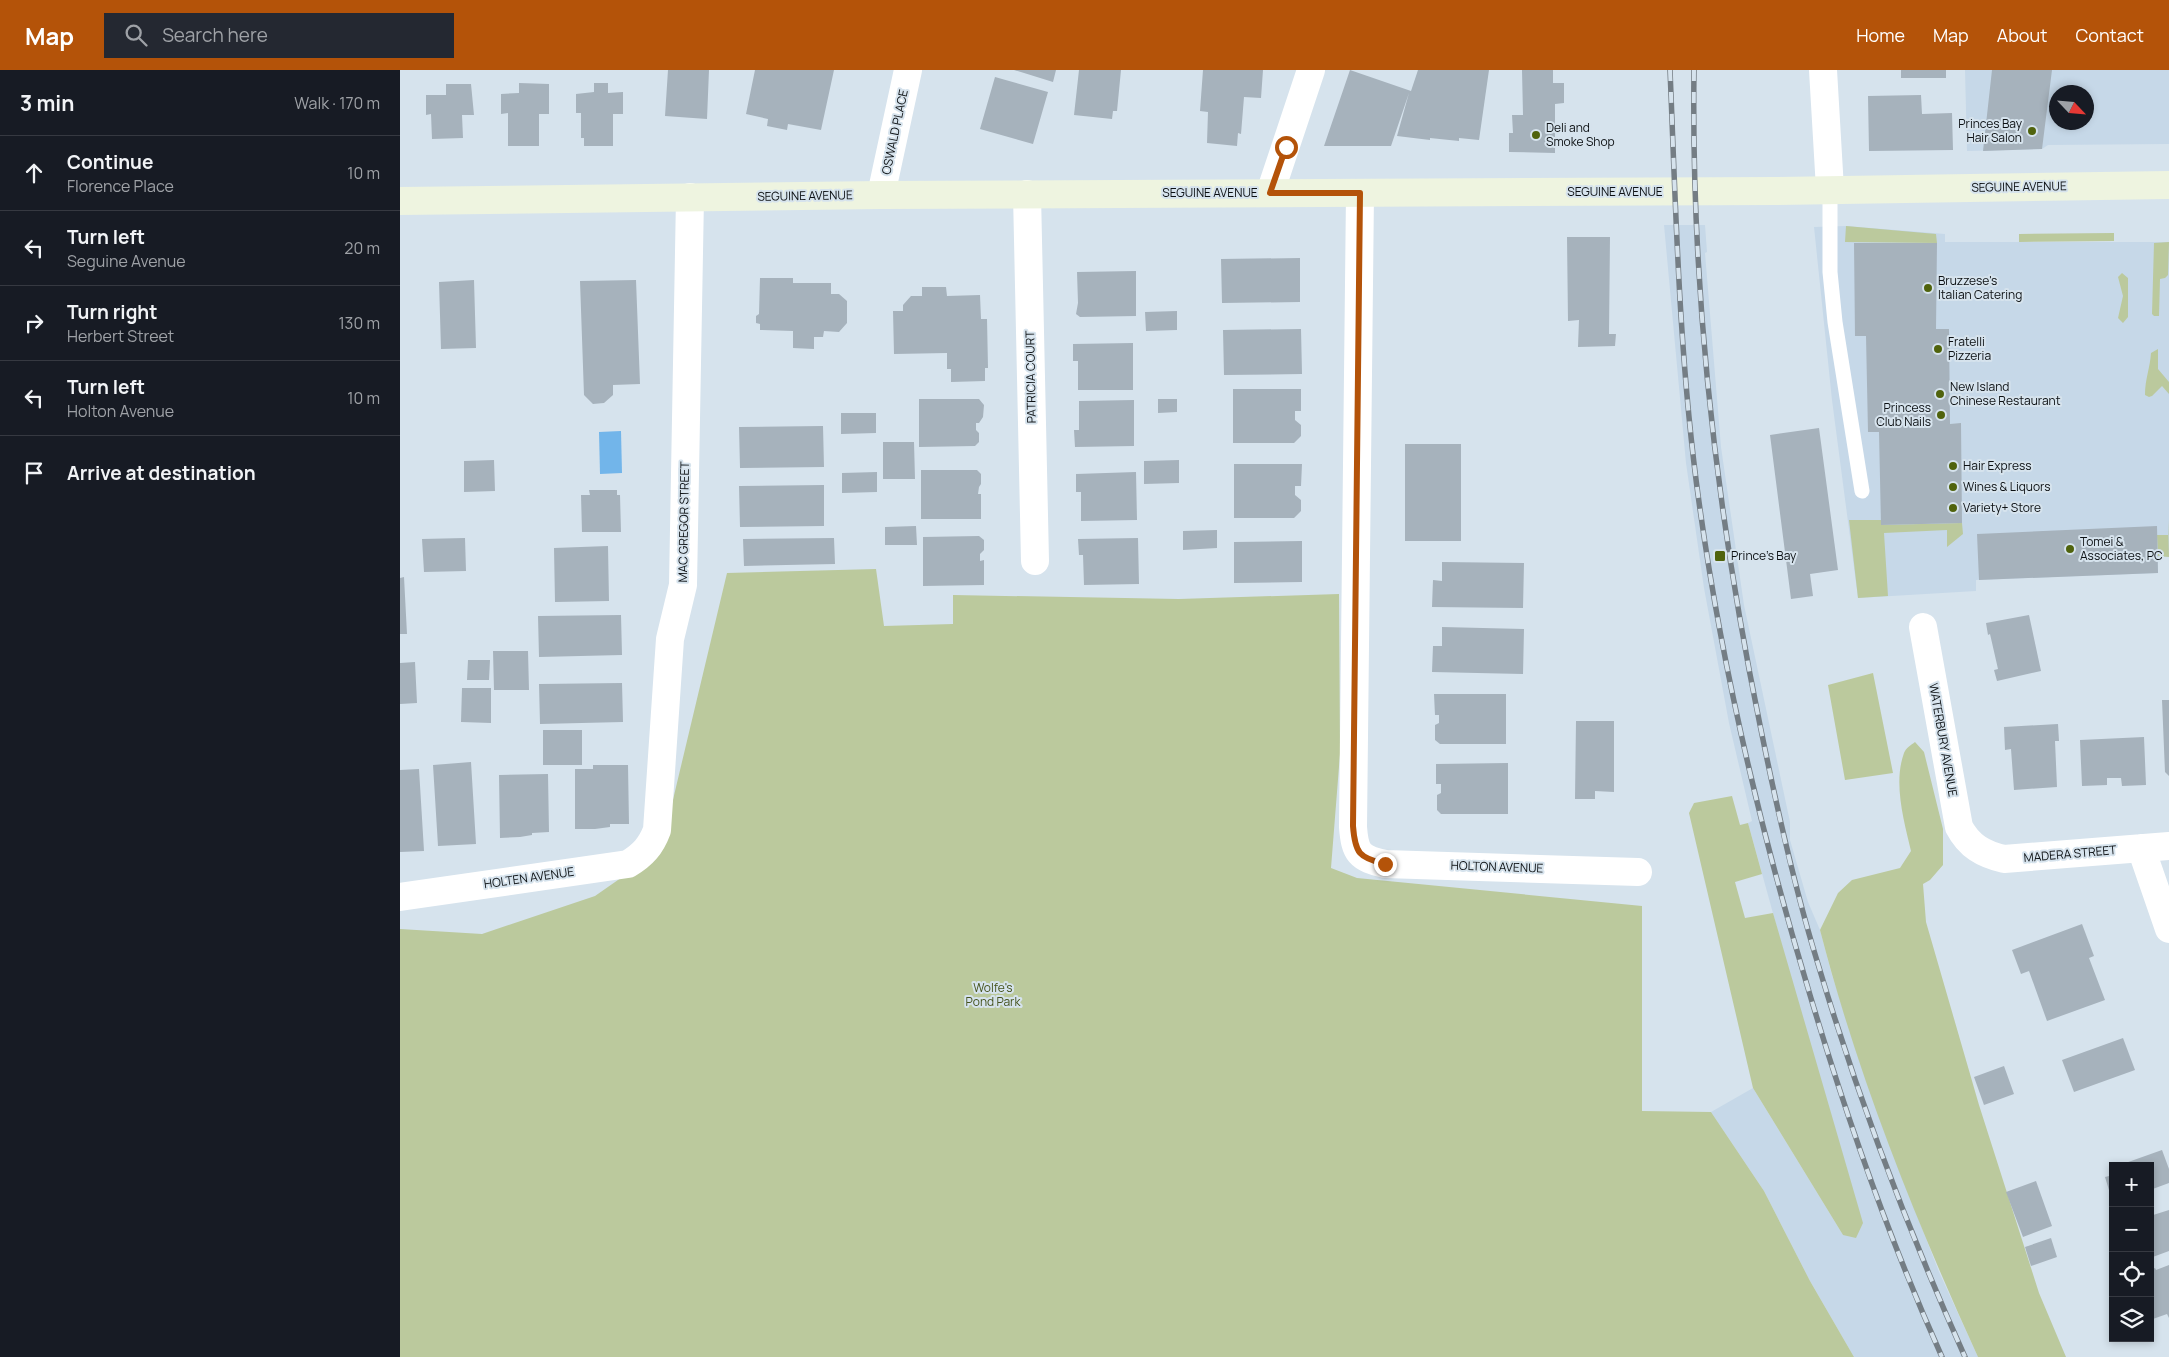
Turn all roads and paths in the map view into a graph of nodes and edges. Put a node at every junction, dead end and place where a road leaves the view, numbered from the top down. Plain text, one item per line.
1 (908, 70) edge
2 (1311, 70) edge
3 (1823, 70) edge
4 (2169, 185) edge
5 (1830, 190) junction
6 (1270, 193) junction
7 (1360, 193) junction
8 (1027, 194) junction
9 (881, 195) junction
10 (690, 197) junction
11 (400, 201) edge
12 (1862, 491) dead end
13 (1036, 561) dead end
14 (1923, 627) dead end
15 (652, 844) joint
16 (2169, 846) edge
17 (1974, 848) joint
18 (2141, 848) junction
19 (1638, 872) dead end
20 (400, 897) edge
21 (2169, 929) edge

1 - 9 street, OSWALD PLACE
2 - 6 street
3 - 5 street
4 - 5 street, SEGUINE AVENUE
5 - 7 street, SEGUINE AVENUE
5 - 12 lane
6 - 7 street, SEGUINE AVENUE
6 - 8 street, SEGUINE AVENUE
7 - 19 street, HOLTON AVENUE
8 - 9 street, SEGUINE AVENUE
8 - 13 street, PATRICIA COURT
9 - 10 street, SEGUINE AVENUE
10 - 11 street, SEGUINE AVENUE
10 - 15 street, MAC GREGOR STREET
14 - 17 street, WATERBURY AVENUE
15 - 20 street, HOLTEN AVENUE
16 - 18 street, MADERA STREET
17 - 18 street, MADERA STREET
18 - 21 street

